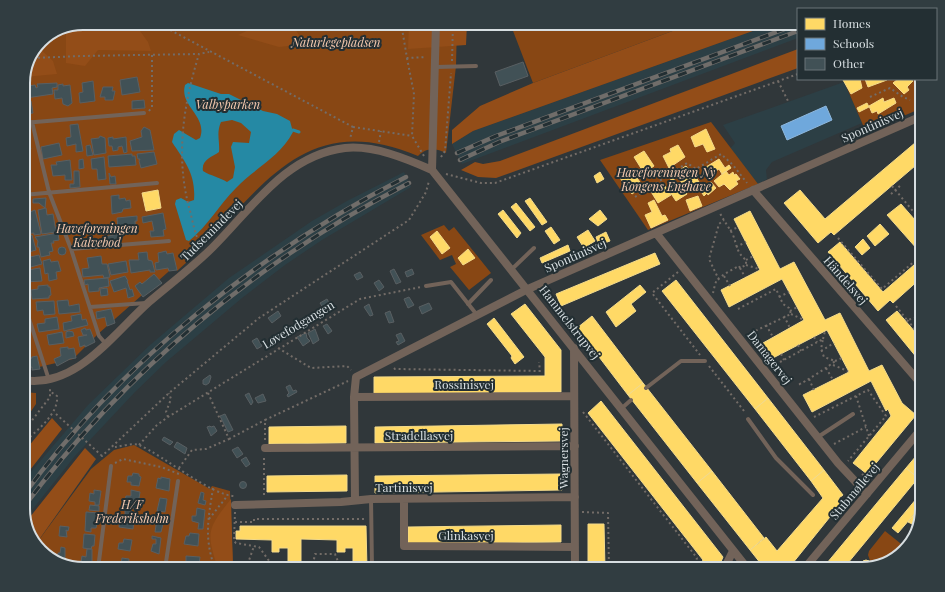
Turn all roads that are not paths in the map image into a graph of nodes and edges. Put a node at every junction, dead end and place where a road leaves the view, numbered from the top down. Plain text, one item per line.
1 (436, 30) edge
2 (476, 66) dead end
3 (436, 67) junction
4 (144, 113) road end
5 (915, 119) edge
6 (32, 122) joint
7 (432, 170) junction
8 (157, 183) dead end
9 (753, 190) junction
10 (49, 192) junction
11 (30, 194) edge
12 (656, 233) junction
13 (169, 241) dead end
14 (534, 248) dead end
15 (71, 249) junction
16 (512, 269) junction
17 (492, 280) dead end
18 (426, 286) road end
19 (528, 289) junction
20 (148, 303) junction
21 (468, 304) junction
22 (90, 308) junction
23 (477, 315) junction
24 (30, 321) edge
25 (106, 344) junction
26 (574, 348) junction
27 (705, 361) road end
28 (915, 377) edge
29 (30, 380) edge
30 (50, 380) junction
31 (646, 388) dead end
32 (354, 397) junction
33 (574, 399) junction
34 (632, 400) dead end
35 (622, 408) junction
36 (853, 414) dead end
37 (748, 419) dead end
38 (915, 436) edge
39 (818, 437) junction
40 (574, 446) junction
41 (264, 448) road end
42 (354, 448) junction
43 (111, 466) road end
44 (178, 481) dead end
45 (867, 494) junction
46 (813, 495) dead end
47 (575, 497) junction
48 (371, 499) junction
49 (404, 499) junction
50 (355, 500) junction
51 (235, 505) road end
52 (575, 547) junction
53 (733, 551) junction
54 (99, 562) edge
55 (166, 562) edge
56 (372, 562) edge
57 (575, 562) edge
58 (728, 562) edge
59 (742, 562) edge
60 (810, 562) edge

1 - 3 street
2 - 3 lane
3 - 7 street
4 - 6 lane
5 - 9 street, Spontinisvej
6 - 10 lane
7 - 16 street, Hammelstrupvej
7 - 20 street, Tudsemindevej
8 - 10 lane
9 - 12 street, Spontinisvej
9 - 28 street, Händelsvej
10 - 11 lane
10 - 15 lane
12 - 19 street, Spontinisvej
12 - 39 street, Damagervej
13 - 15 lane
14 - 16 lane
15 - 22 lane
16 - 19 street, Hammelstrupvej
17 - 21 lane
18 - 21 lane
19 - 23 street, Spontinisvej
19 - 26 street, Hammelstrupvej
20 - 22 lane
20 - 25 street, Tudsemindevej
21 - 23 lane
22 - 25 lane
23 - 32 street, Spontinisvej
24 - 30 lane
25 - 30 street, Tudsemindevej
26 - 33 street, Wagnersvej
26 - 35 street, Hammelstrupvej
27 - 31 lane
29 - 30 street, Tudsemindevej
32 - 33 street, Rossinisvej
32 - 42 street
33 - 40 street, Wagnersvej
34 - 35 lane
35 - 53 street, Hammelstrupvej
36 - 39 lane
37 - 46 lane
38 - 45 street, Stubmøllevej
39 - 45 street, Damagervej
40 - 42 street, Stradellasvej
40 - 47 street, Wagnersvej
41 - 42 street, Stradellasvej
42 - 50 street
43 - 54 lane
44 - 55 lane
45 - 60 street, Stubmøllevej
47 - 49 street, Tartinisvej
47 - 52 street, Wagnersvej
48 - 49 street, Tartinisvej
48 - 50 street, Tartinisvej
48 - 56 lane
49 - 52 street, Glinkasvej
50 - 51 street, Tartinisvej
52 - 57 street, Wagnersvej
53 - 58 street
53 - 59 street, Hammelstrupvej

